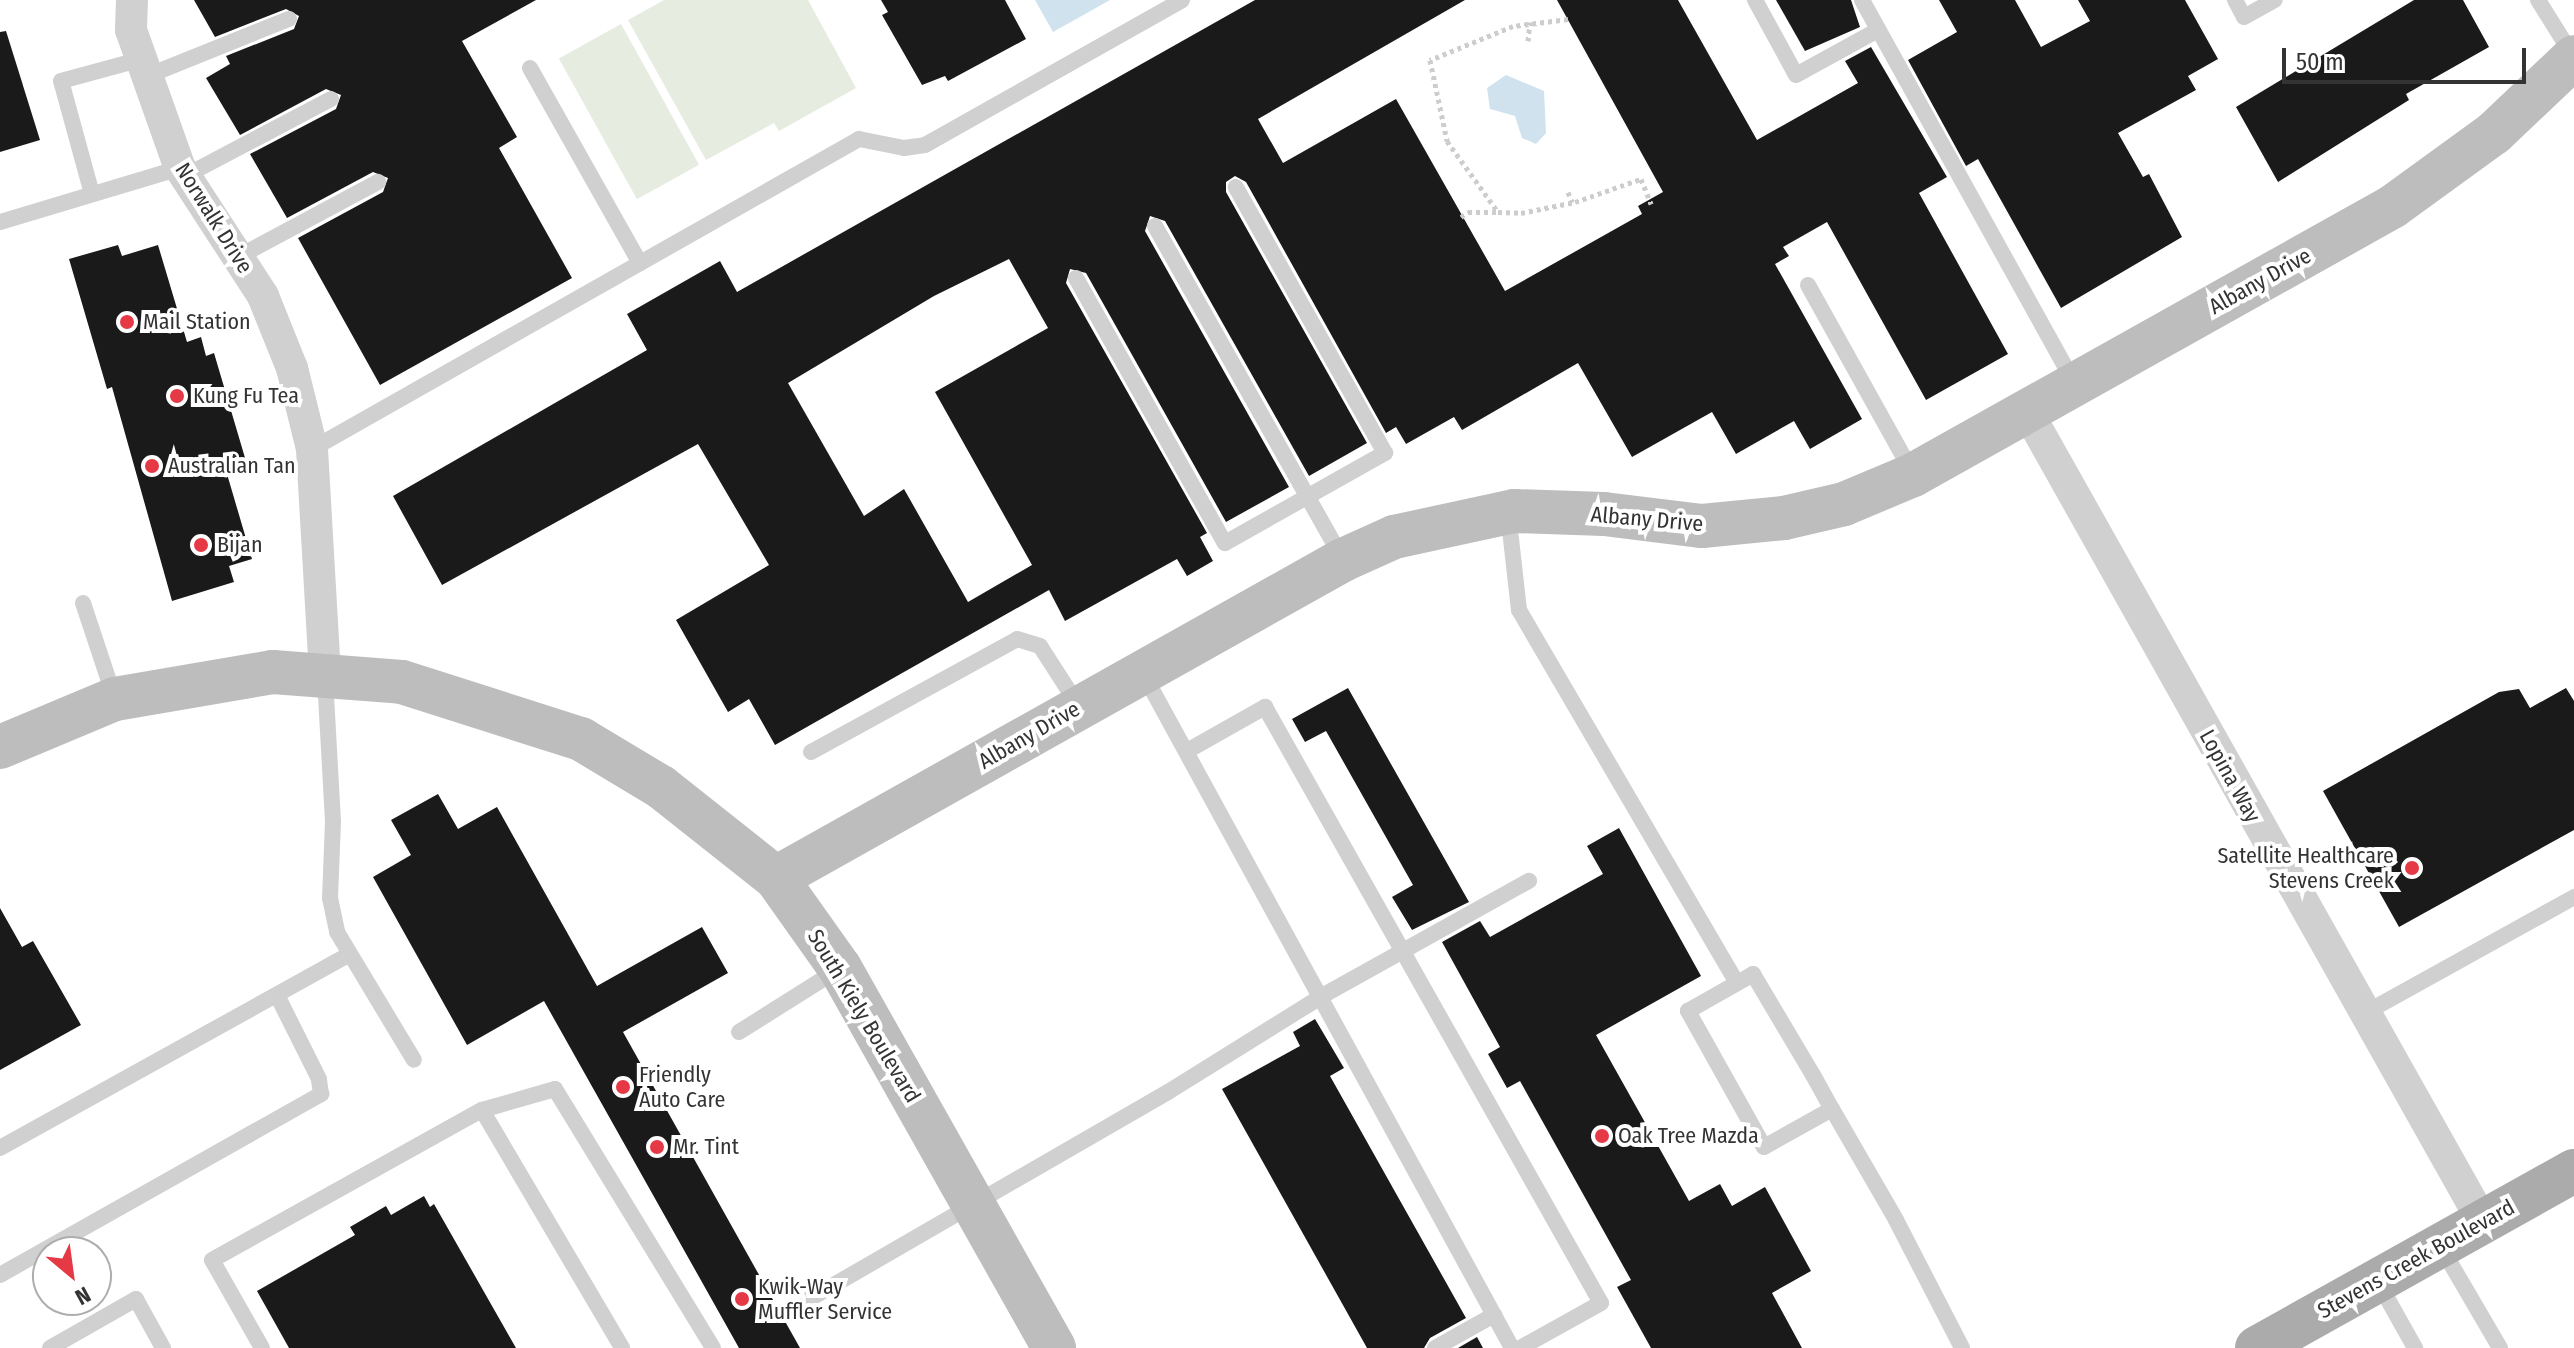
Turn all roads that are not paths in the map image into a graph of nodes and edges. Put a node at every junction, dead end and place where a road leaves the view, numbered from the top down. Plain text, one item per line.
1 (132, 0) edge
2 (1182, 0) edge
3 (1755, 0) edge
4 (1862, 0) edge
5 (2235, 0) edge
6 (2275, 0) edge
7 (2538, 0) edge
8 (289, 19) dead end
9 (1878, 30) junction
10 (2574, 58) edge
11 (144, 68) junction
12 (530, 68) dead end
13 (331, 99) dead end
14 (182, 172) junction
15 (378, 182) dead end
16 (1236, 187) dead end
17 (92, 194) junction
18 (0, 222) edge
19 (1155, 226) dead end
20 (238, 257) junction
21 (640, 263) junction
22 (1076, 278) dead end
23 (1808, 285) dead end
24 (2075, 385) junction
25 (2027, 411) junction
26 (312, 449) junction
27 (1913, 475) junction
28 (1307, 497) junction
29 (1508, 512) junction
30 (1343, 560) junction
31 (83, 603) dead end
32 (1142, 671) junction
33 (325, 673) junction
34 (115, 699) junction
35 (1079, 707) junction
36 (0, 747) edge
37 (1187, 751) junction
38 (811, 752) dead end
39 (776, 878) junction
40 (1529, 881) dead end
41 (2574, 897) edge
42 (1402, 950) junction
43 (348, 955) junction
44 (840, 968) junction
45 (1737, 983) junction
46 (277, 995) junction
47 (1322, 996) junction
48 (2365, 1013) junction
49 (739, 1032) dead end
50 (414, 1060) dead end
51 (1832, 1109) junction
52 (482, 1110) junction
53 (0, 1148) edge
54 (2574, 1171) edge
55 (972, 1203) junction
56 (2483, 1222) junction
57 (2440, 1246) junction
58 (0, 1275) edge
59 (2378, 1280) junction
60 (806, 1301) dead end
61 (1494, 1315) junction
62 (50, 1348) edge
63 (163, 1348) edge
64 (262, 1348) edge
65 (622, 1348) edge
66 (713, 1348) edge
67 (1054, 1348) edge
68 (1435, 1348) edge
69 (1512, 1348) edge
70 (1520, 1348) edge
71 (1962, 1348) edge
72 (2257, 1348) edge
73 (2415, 1348) edge
74 (2500, 1348) edge

1 - 11 street, Norwalk Drive
2 - 21 lane
3 - 9 lane
4 - 9 lane
5 - 6 lane
7 - 10 lane
8 - 11 lane
9 - 24 lane
10 - 24 street, Albany Drive
11 - 14 street, Norwalk Drive
11 - 17 lane
12 - 21 lane
13 - 14 lane
14 - 17 lane
14 - 20 street, Norwalk Drive
15 - 20 lane
16 - 28 lane
17 - 18 lane
19 - 28 lane
20 - 26 street, Norwalk Drive
21 - 26 lane
22 - 28 lane
23 - 27 lane
24 - 25 street, Albany Drive
25 - 27 street, Albany Drive
25 - 48 street, Lopina Way
26 - 33 street, Norwalk Drive
27 - 29 street, Albany Drive
28 - 30 lane
29 - 30 street, Albany Drive
29 - 45 lane
30 - 32 street, Albany Drive
31 - 34 lane
32 - 35 street, Albany Drive
32 - 37 lane
33 - 34 street, South Kiely Boulevard
33 - 39 street, South Kiely Boulevard
33 - 43 lane
34 - 36 street, South Kiely Boulevard
35 - 38 lane
35 - 39 street, Albany Drive
37 - 42 lane
37 - 47 lane
39 - 44 street, South Kiely Boulevard
40 - 42 lane
41 - 48 lane
42 - 47 lane
42 - 70 lane
43 - 46 lane
43 - 50 lane
44 - 49 lane
44 - 55 street, South Kiely Boulevard
45 - 51 lane
45 - 51 lane
46 - 53 lane
46 - 58 lane
47 - 55 lane
47 - 61 lane
48 - 56 street, Lopina Way
51 - 71 lane
52 - 64 lane
52 - 65 lane
52 - 66 lane
54 - 56 main road, Stevens Creek Boulevard
55 - 60 lane
55 - 67 street, South Kiely Boulevard
56 - 57 main road, Stevens Creek Boulevard
57 - 59 main road, Stevens Creek Boulevard
57 - 74 lane
59 - 72 main road, Stevens Creek Boulevard
59 - 73 lane
61 - 68 lane
61 - 69 lane
62 - 63 lane

